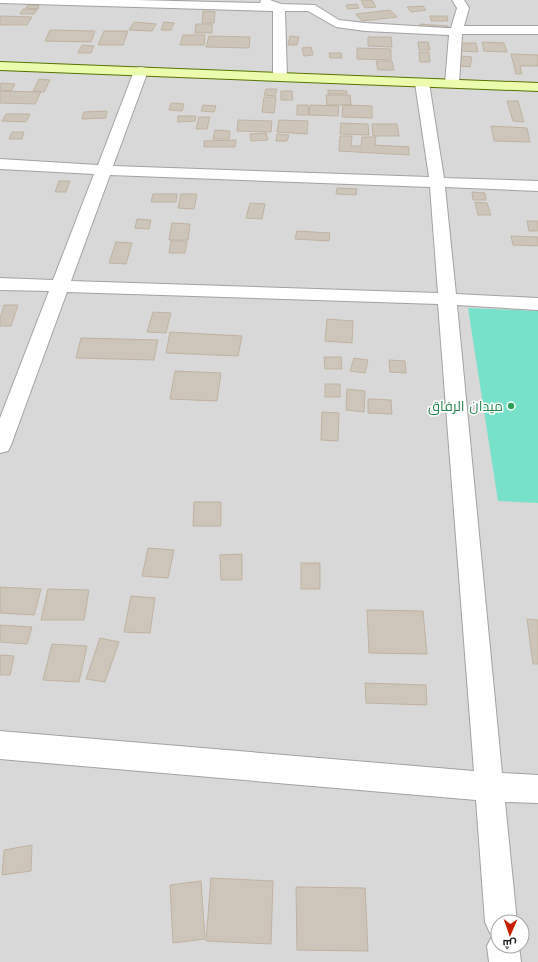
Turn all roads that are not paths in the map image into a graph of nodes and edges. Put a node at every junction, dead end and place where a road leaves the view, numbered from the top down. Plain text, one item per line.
1 (0, 0) edge
2 (258, 0) edge
3 (458, 0) edge
4 (278, 4) edge
5 (538, 30) edge
6 (456, 31) junction
7 (0, 66) edge
8 (141, 71) junction
9 (280, 77) junction
10 (422, 83) junction
11 (452, 84) junction
12 (538, 87) edge
13 (0, 164) edge
14 (104, 170) junction
15 (437, 182) junction
16 (538, 186) edge
17 (0, 284) edge
18 (60, 286) junction
19 (447, 299) junction
20 (538, 304) edge
21 (0, 445) edge
22 (0, 745) edge
23 (490, 787) junction
24 (538, 789) edge
25 (500, 914) edge

1 - 4 street
2 - 4 street
3 - 6 street
4 - 6 street
4 - 9 street
5 - 6 street
6 - 11 street
7 - 8 street
8 - 9 street
8 - 14 street
9 - 10 street
10 - 11 street
10 - 15 street
11 - 12 street
13 - 14 street
14 - 15 street
14 - 18 street
15 - 16 street
15 - 19 street
17 - 18 street
18 - 19 street
18 - 21 street
19 - 20 street
19 - 23 street
22 - 23 street
23 - 24 street
23 - 25 street

